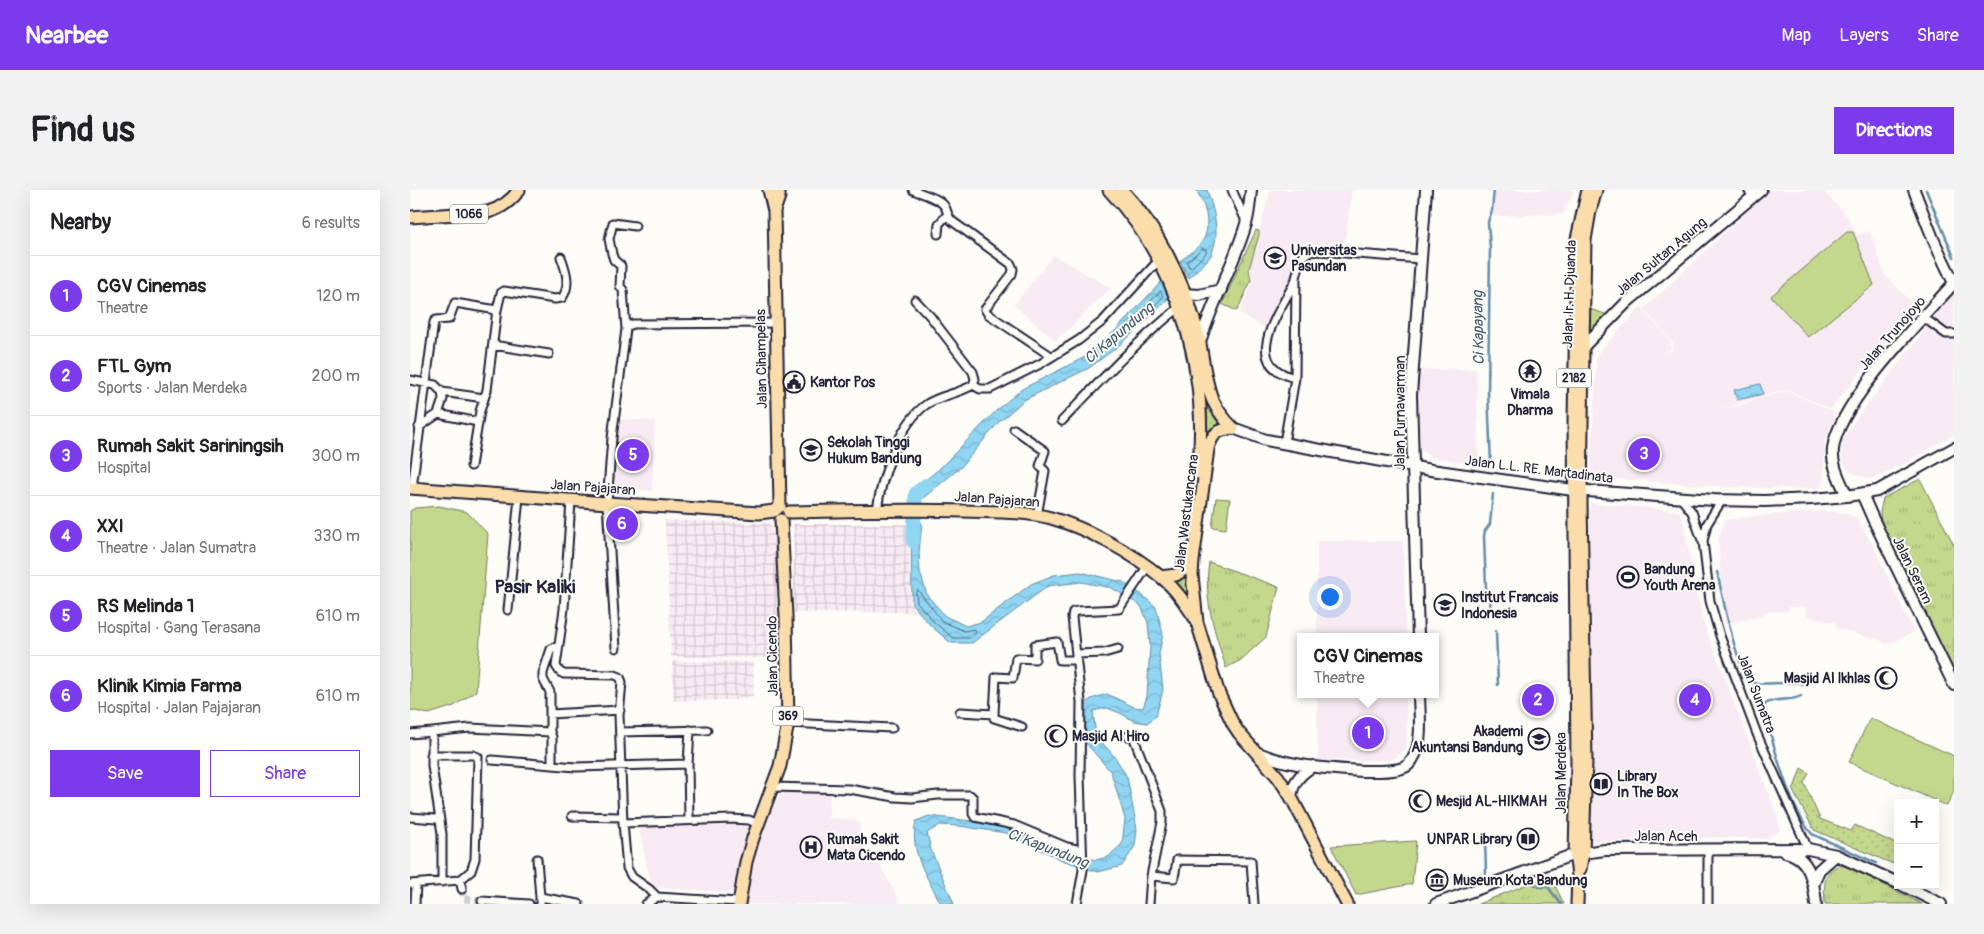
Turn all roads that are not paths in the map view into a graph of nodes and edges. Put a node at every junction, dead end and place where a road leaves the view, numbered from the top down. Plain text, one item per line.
1 (519, 190) edge
2 (769, 190) edge
3 (779, 190) edge
4 (913, 190) edge
5 (1109, 190) edge
6 (1122, 190) edge
7 (1232, 190) edge
8 (1251, 190) edge
9 (1426, 190) edge
10 (1588, 190) edge
11 (1596, 190) edge
12 (1914, 190) edge
13 (1756, 192) edge
14 (774, 211) junction
15 (1586, 211) junction
16 (947, 214) junction
17 (410, 217) edge
18 (1247, 223) junction
19 (635, 226) dead end
20 (938, 234) dead end
21 (561, 257) dead end
22 (1420, 259) junction
23 (1164, 263) junction
24 (1296, 278) junction
25 (1954, 283) edge
26 (1221, 290) junction
27 (1181, 297) junction
28 (915, 300) dead end
29 (497, 310) junction
30 (1923, 317) junction
31 (776, 323) junction
32 (626, 327) junction
33 (1954, 334) edge
34 (1200, 342) junction
35 (493, 345) junction
36 (1583, 347) junction
37 (549, 354) dead end
38 (1052, 356) junction
39 (1201, 370) junction
40 (1294, 378) junction
41 (410, 380) edge
42 (426, 382) junction
43 (973, 385) junction
44 (442, 392) junction
45 (484, 398) junction
46 (438, 414) junction
47 (1062, 421) dead end
48 (478, 422) junction
49 (419, 427) junction
50 (1233, 428) junction
51 (1014, 429) dead end
52 (1284, 443) junction
53 (1954, 448) edge
54 (471, 466) dead end
55 (1413, 467) junction
56 (411, 488) edge
57 (1577, 490) junction
58 (1862, 494) junction
59 (1847, 496) junction
60 (519, 497) junction
61 (1679, 497) junction
62 (1722, 500) junction
63 (571, 501) junction
64 (607, 504) junction
65 (877, 510) junction
66 (781, 512) junction
67 (1037, 516) junction
68 (1703, 540) junction
69 (1147, 567) junction
70 (1162, 577) junction
71 (508, 610) dead end
72 (1197, 622) junction
73 (1418, 633) edge
74 (558, 646) junction
75 (616, 648) dead end
76 (1118, 649) dead end
77 (1076, 657) junction
78 (1954, 685) edge
79 (1419, 698) edge
80 (620, 710) junction
81 (960, 712) dead end
82 (550, 714) junction
83 (994, 714) junction
84 (788, 723) junction
85 (1022, 727) dead end
86 (892, 728) dead end
87 (690, 730) junction
88 (708, 730) dead end
89 (432, 732) junction
90 (550, 732) junction
91 (620, 732) junction
92 (410, 734) edge
93 (1128, 736) dead end
94 (1258, 753) junction
95 (432, 755) junction
96 (492, 760) dead end
97 (688, 764) junction
98 (552, 765) junction
99 (621, 766) junction
100 (1313, 766) junction
101 (773, 787) junction
102 (1291, 797) junction
103 (572, 816) dead end
104 (410, 817) edge
105 (436, 819) dead end
106 (622, 820) junction
107 (689, 820) junction
108 (758, 824) junction
109 (1808, 849) junction
110 (1708, 850) junction
111 (1774, 850) junction
112 (1082, 851) junction
113 (1579, 853) junction
114 (1836, 855) junction
115 (537, 859) dead end
116 (1151, 876) junction
117 (460, 880) junction
118 (1894, 881) edge
119 (442, 882) junction
120 (1814, 883) junction
121 (413, 884) edge
122 (462, 889) tunnel mouth
123 (1910, 889) edge
124 (1339, 890) junction
125 (657, 897) junction
126 (482, 901) dead end
127 (540, 901) edge
128 (739, 903) edge
129 (415, 904) edge
130 (529, 904) edge
131 (579, 904) edge
132 (646, 904) edge
133 (1077, 904) edge
134 (1149, 904) edge
135 (1254, 904) edge
136 (1337, 904) edge
137 (1347, 904) edge
138 (1436, 904) edge
139 (1578, 904) edge
140 (1708, 904) edge
141 (1816, 904) edge
142 (1942, 904) edge

1 - 17 main road, 1066
2 - 14 main road, Jalan Cihampelas
3 - 14 main road, Jalan Cihampelas
4 - 16 street
5 - 23 main road, Jalan Wastukancana
6 - 23 main road, Jalan Wastukancana
7 - 18 street
8 - 18 street
9 - 22 street, Jalan Purnawarman
10 - 15 main road, Jalan Ir. H. Djuanda / 2182
11 - 15 main road, Jalan Ir. H. Djuanda / 2182
12 - 25 street, Jalan Trunojoyo
13 - 36 street, Jalan Sultan Agung
14 - 31 main road, Jalan Cihampelas
15 - 36 main road, Jalan Ir. H. Djuanda / 2182
15 - 57 main road, Jalan Ir. H. Djuanda / 2182
16 - 20 street
16 - 38 street
18 - 26 street
19 - 32 street
21 - 29 street
22 - 24 street
22 - 55 street, Jalan Purnawarman
23 - 27 main road, Jalan Wastukancana
23 - 38 street
24 - 40 street
24 - 40 street
25 - 30 street, Jalan Trunojoyo
26 - 27 street
26 - 34 street
27 - 34 main road, Jalan Wastukancana
27 - 39 main road, Jalan Wastukancana
27 - 47 street
28 - 43 street
29 - 35 street
29 - 42 street
30 - 33 street
30 - 59 street, Jalan Trunojoyo
31 - 32 street
31 - 66 main road, Jalan Cihampelas
32 - 64 street
34 - 39 main road, Jalan Wastukancana
35 - 37 street
35 - 45 street
36 - 57 main road, Jalan Ir. H. Djuanda / 2182
38 - 43 street
39 - 50 main road, Jalan Wastukancana
39 - 70 main road, Jalan Wastukancana
40 - 52 street
41 - 42 street
42 - 44 street
42 - 49 street
43 - 65 street
44 - 45 street
44 - 46 street
45 - 48 street
46 - 48 street
46 - 49 street
48 - 54 street
49 - 56 street
50 - 52 street, Jalan L.L. RE. Martadinata
50 - 72 main road, Jalan Wastukancana
51 - 67 street
52 - 55 street, Jalan L.L. RE. Martadinata
53 - 58 street, Jalan L.L. RE. Martadinata
55 - 57 street, Jalan L.L. RE. Martadinata
55 - 73 street, Jalan Purnawarman
56 - 60 main road, Jalan Pajajaran
57 - 61 street, Jalan L.L. RE. Martadinata
57 - 113 main road, Jalan Merdeka
58 - 59 street, Jalan L.L. RE. Martadinata
58 - 78 street, Jalan Seram
59 - 62 street, Jalan L.L. RE. Martadinata
60 - 63 main road, Jalan Pajajaran
60 - 71 street
61 - 62 street, Jalan L.L. RE. Martadinata
61 - 68 street, Jalan Sumatra
62 - 68 street, Jalan Sumatra
63 - 64 main road, Jalan Pajajaran
63 - 74 street
64 - 66 main road, Jalan Pajajaran
64 - 75 street
65 - 66 main road, Jalan Pajajaran
65 - 67 main road, Jalan Pajajaran
66 - 84 main road, Jalan Cicendo / 369
67 - 69 main road, Jalan Pajajaran
68 - 109 street, Jalan Sumatra
69 - 70 main road, Jalan Pajajaran
69 - 77 street
70 - 72 main road, Jalan Pajajaran
72 - 94 main road, Jalan Wastukancana
74 - 80 street
74 - 82 street
76 - 77 street
77 - 83 street
77 - 112 street
79 - 100 street
80 - 82 street
80 - 91 street
81 - 83 street
82 - 90 street
83 - 85 street
84 - 86 street
84 - 101 main road, Jalan Cicendo / 369
87 - 88 street
87 - 91 street
87 - 97 street
89 - 90 street
89 - 92 street
89 - 95 street
90 - 98 street
91 - 99 street
93 - 116 street
94 - 100 street
94 - 102 main road, Jalan Wastukancana
95 - 117 street
95 - 119 street
96 - 98 street
97 - 99 street
97 - 107 street
98 - 99 street
99 - 106 street
100 - 102 street
101 - 108 main road, Jalan Cicendo / 369
101 - 112 street
102 - 124 main road, Jalan Wastukancana
103 - 106 street
104 - 105 street
106 - 107 street
106 - 125 street
107 - 108 street
108 - 128 main road, Jalan Cicendo / 369
109 - 111 street, Jalan Aceh
109 - 114 street, Jalan Aceh
110 - 111 street, Jalan Aceh
110 - 113 street, Jalan Aceh
110 - 140 street
111 - 120 street
112 - 133 street
113 - 138 street, Jalan Aceh
113 - 139 main road, Jalan Merdeka
114 - 118 street, Jalan Aceh
114 - 120 street
115 - 127 street
116 - 134 street
116 - 135 street
117 - 119 street
117 - 122 street
119 - 121 street
120 - 141 street
121 - 129 street
123 - 142 street
124 - 136 main road
124 - 137 main road, Jalan Wastukancana
125 - 128 street
125 - 132 street
126 - 130 street
127 - 131 street

